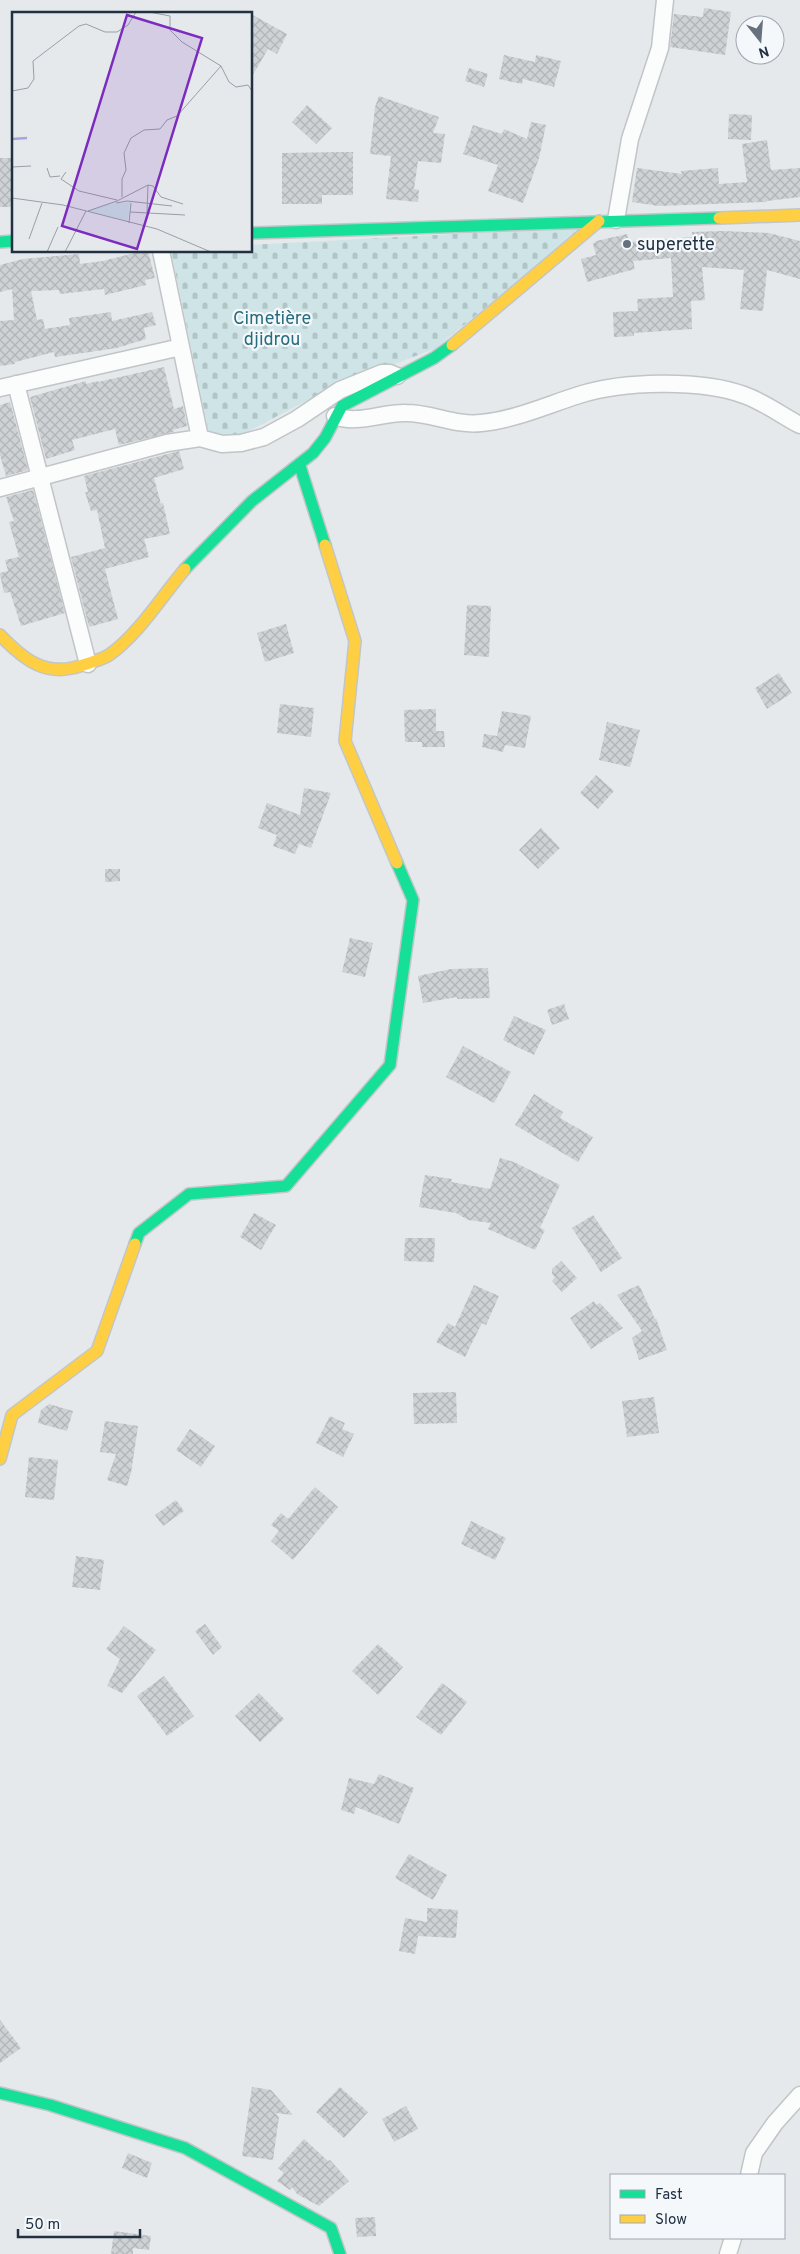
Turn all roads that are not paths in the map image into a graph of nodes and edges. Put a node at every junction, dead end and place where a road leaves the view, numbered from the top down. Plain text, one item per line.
1 (665, 0) edge
2 (800, 215) edge
3 (616, 220) junction
4 (599, 221) junction
5 (252, 233) edge
6 (160, 252) edge
7 (181, 347) junction
8 (398, 376) junction
9 (16, 384) junction
10 (0, 388) edge
11 (336, 416) junction
12 (800, 426) edge
13 (200, 438) junction
14 (300, 466) junction
15 (40, 477) junction
16 (0, 488) edge
17 (0, 635) edge
18 (88, 664) junction
19 (0, 1459) edge
20 (0, 2093) edge
21 (800, 2095) edge
22 (749, 2174) edge
23 (733, 2239) edge
24 (340, 2254) edge
25 (728, 2254) edge

1 - 3 street
2 - 3 street
3 - 4 street
4 - 5 street
4 - 8 street
6 - 7 street
7 - 9 street
7 - 13 street
8 - 11 street
8 - 13 street
9 - 10 street
9 - 15 street
11 - 12 street
11 - 14 street
13 - 15 street
14 - 18 street
14 - 19 street
15 - 16 street
15 - 18 street
17 - 18 street
20 - 24 street
21 - 22 street
23 - 25 street

